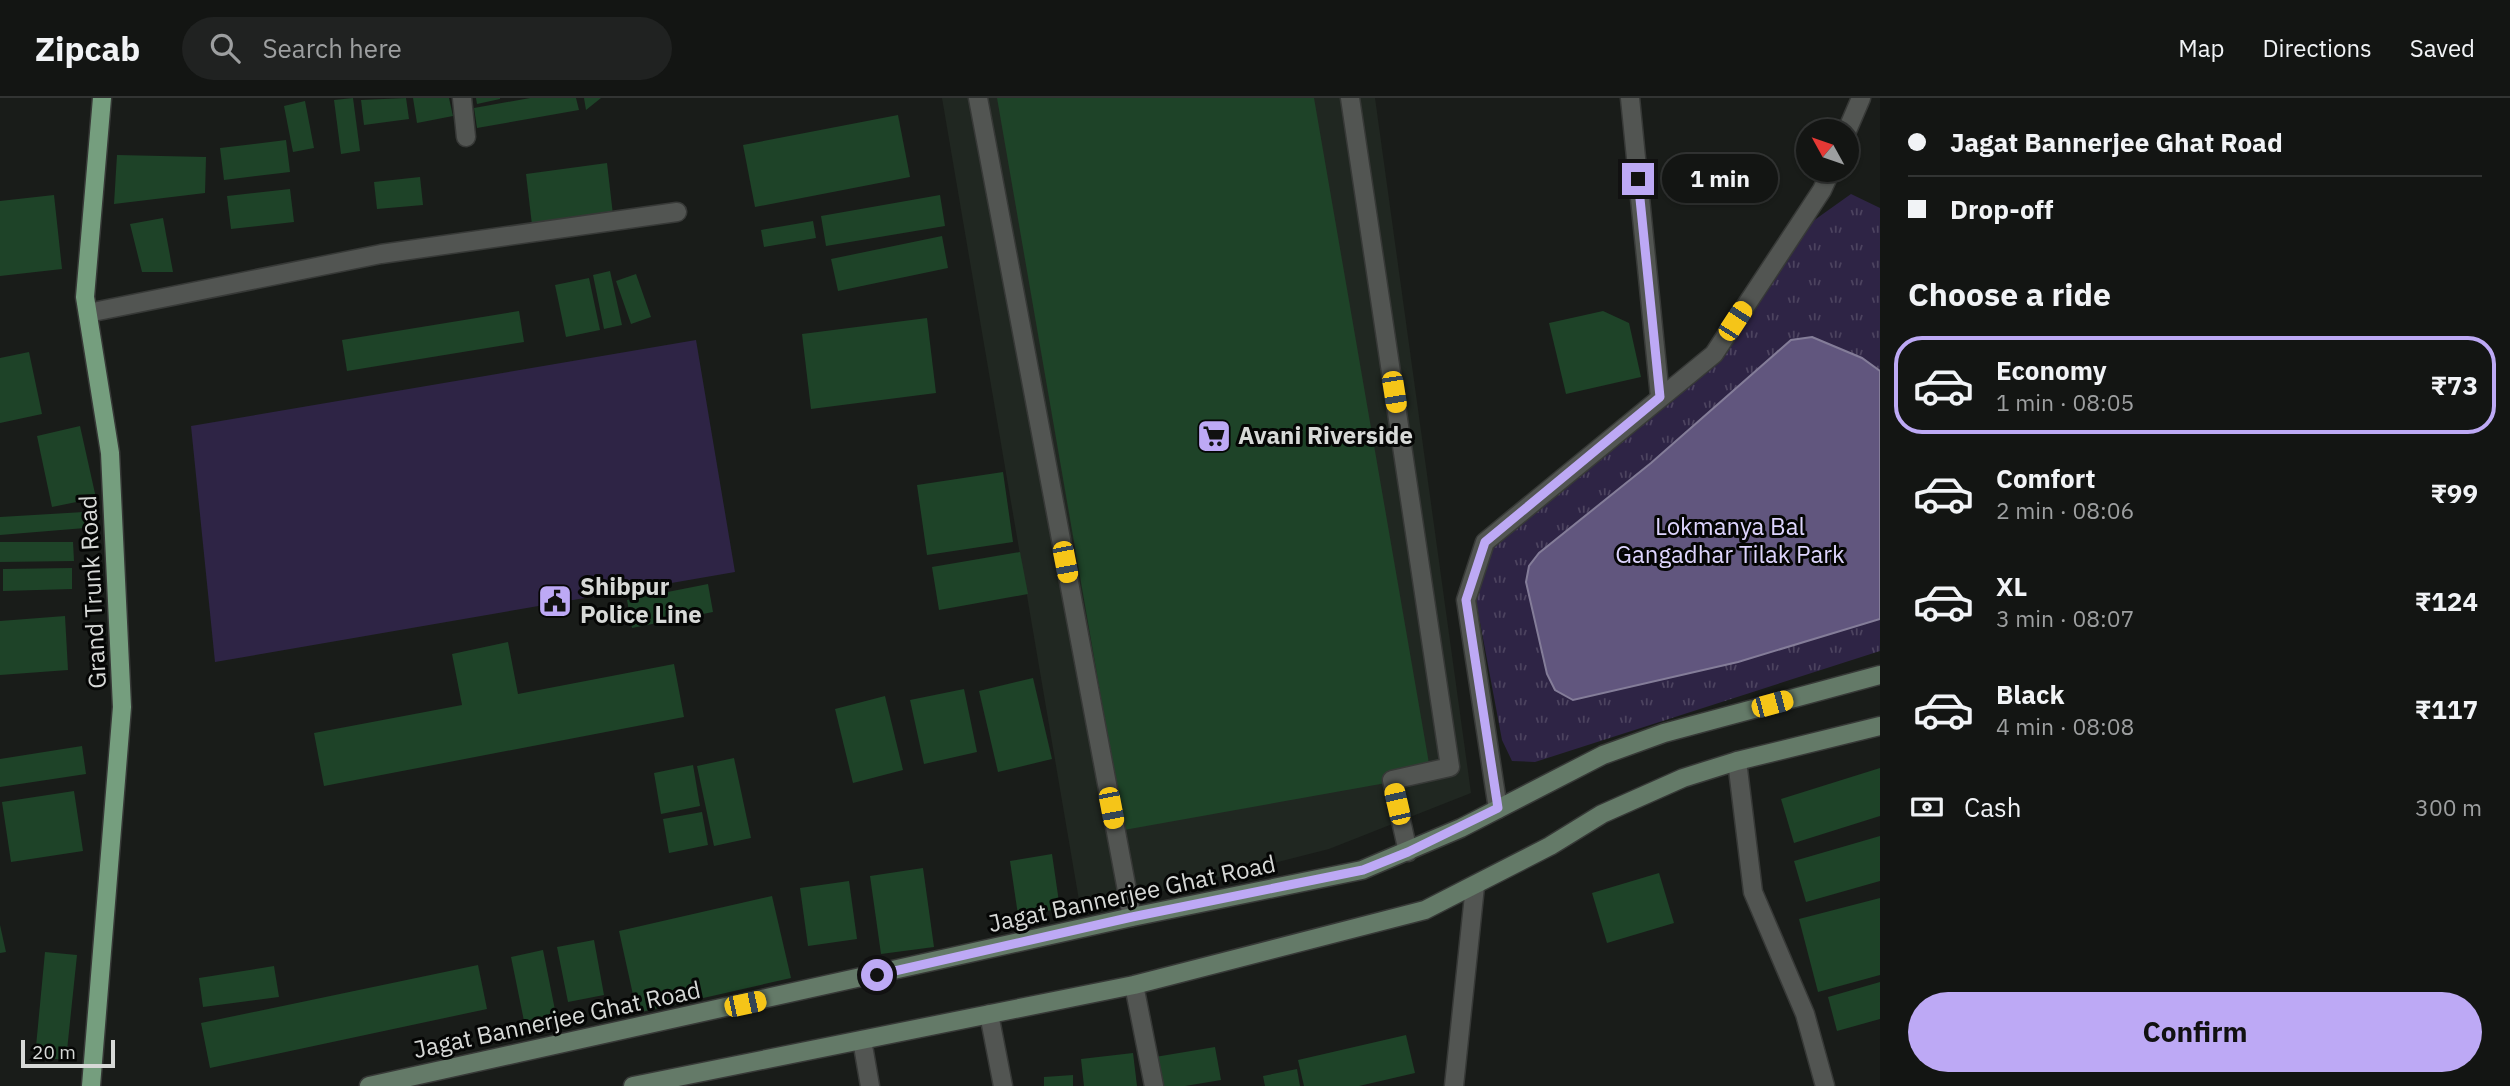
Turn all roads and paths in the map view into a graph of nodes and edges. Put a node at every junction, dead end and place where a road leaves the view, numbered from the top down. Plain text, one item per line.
1 (102, 98) edge
2 (463, 98) edge
3 (978, 98) edge
4 (1350, 98) edge
5 (1630, 98) edge
6 (1861, 98) edge
7 (1852, 119) edge
8 (466, 137) dead end
9 (1826, 182) edge
10 (677, 212) dead end
11 (88, 313) junction
12 (1660, 397) junction
13 (1880, 675) edge
14 (1880, 726) edge
15 (1737, 761) junction
16 (1498, 808) junction
17 (1408, 852) junction
18 (1475, 886) junction
19 (1132, 917) junction
20 (1134, 985) junction
21 (989, 1014) junction
22 (862, 1040) junction
23 (91, 1086) edge
24 (369, 1086) edge
25 (634, 1086) edge
26 (870, 1086) edge
27 (1003, 1086) edge
28 (1154, 1086) edge
29 (1454, 1086) edge
30 (1825, 1086) edge

1 - 11 main road, Grand Trunk Road
2 - 8 street
3 - 19 street
4 - 17 street
5 - 12 street
6 - 7 street
9 - 12 street
10 - 11 street
11 - 23 main road, Grand Trunk Road
12 - 16 street
13 - 16 main road, Jagat Bannerjee Ghat Road
14 - 15 main road
15 - 18 main road
15 - 30 street
16 - 17 main road, Jagat Bannerjee Ghat Road
17 - 19 main road, Jagat Bannerjee Ghat Road
18 - 20 main road
18 - 29 street
19 - 24 main road, Jagat Bannerjee Ghat Road
20 - 21 main road
20 - 28 street
21 - 22 main road
21 - 27 street
22 - 25 main road
22 - 26 street

